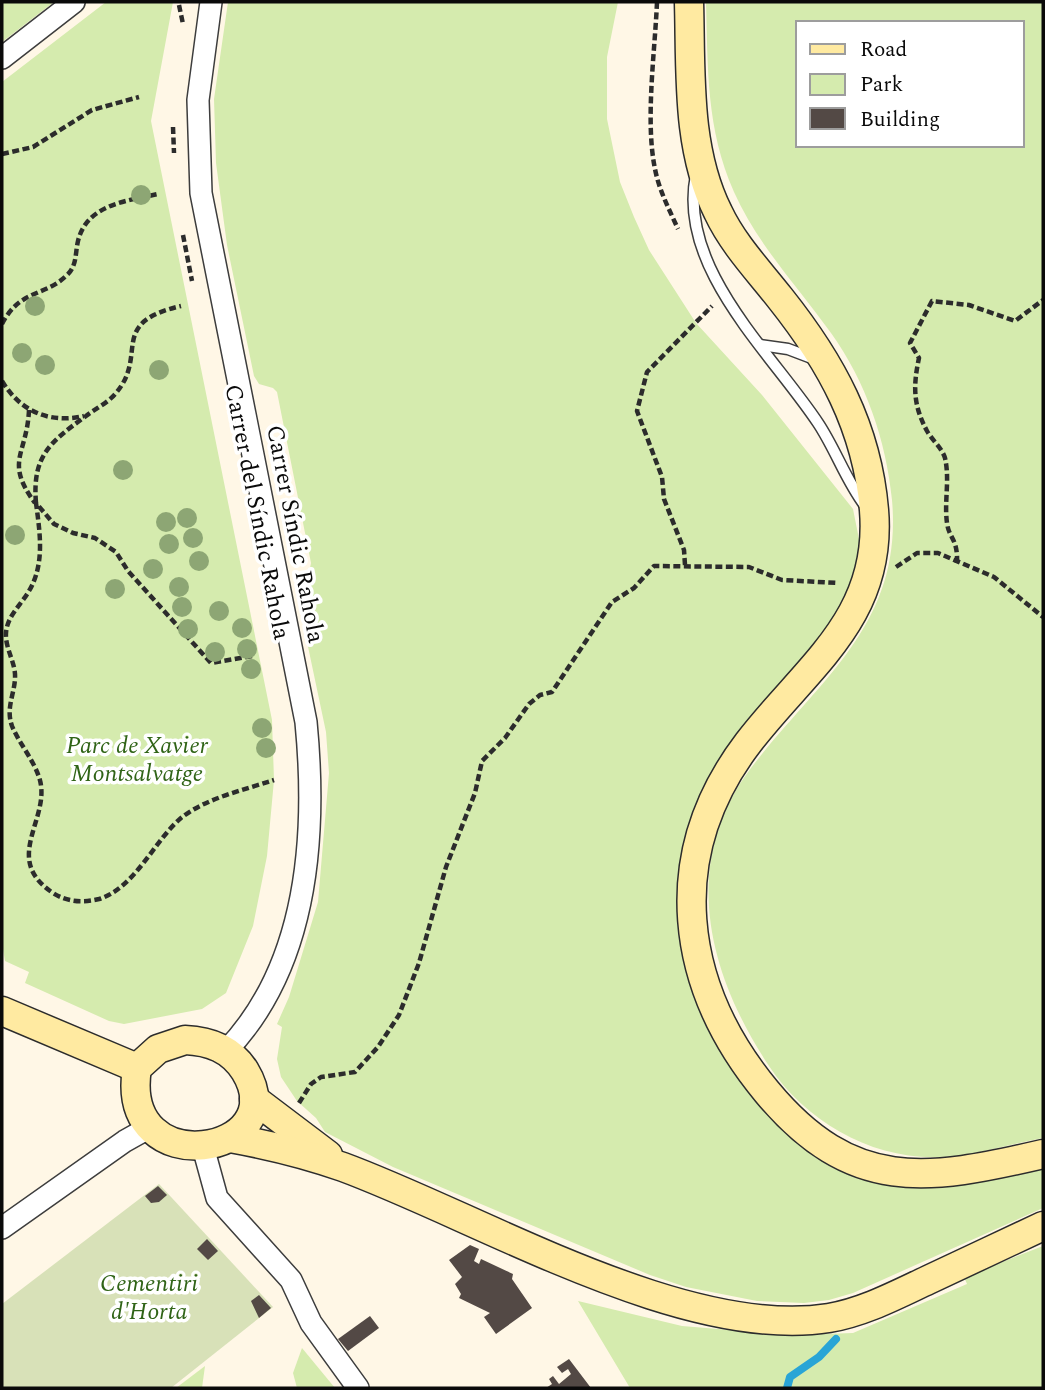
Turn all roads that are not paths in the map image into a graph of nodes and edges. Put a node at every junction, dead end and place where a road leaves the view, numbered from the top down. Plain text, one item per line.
1 (74, 2) edge
2 (688, 2) edge
3 (210, 4) edge
4 (2, 58) edge
5 (699, 158) junction
6 (760, 345) junction
7 (840, 386) junction
8 (874, 517) junction
9 (3, 1011) edge
10 (226, 1051) junction
11 (137, 1068) junction
12 (254, 1099) junction
13 (150, 1127) junction
14 (230, 1138) junction
15 (203, 1147) junction
16 (1043, 1154) edge
17 (344, 1167) junction
18 (23, 1216) junction
19 (1043, 1226) edge
20 (2, 1228) edge
21 (2, 1237) edge
22 (358, 1388) edge

1 - 4 street
2 - 5 street
3 - 10 street, Carrer Síndic Rahola
5 - 6 lane
5 - 7 street
6 - 7 lane
6 - 8 lane
7 - 8 street
8 - 16 street
9 - 11 street
10 - 11 street
10 - 12 street
11 - 13 street
12 - 14 street
12 - 17 street
13 - 15 street
13 - 18 street
14 - 15 street
14 - 17 street
15 - 22 street
17 - 19 street
18 - 20 street
18 - 21 street

